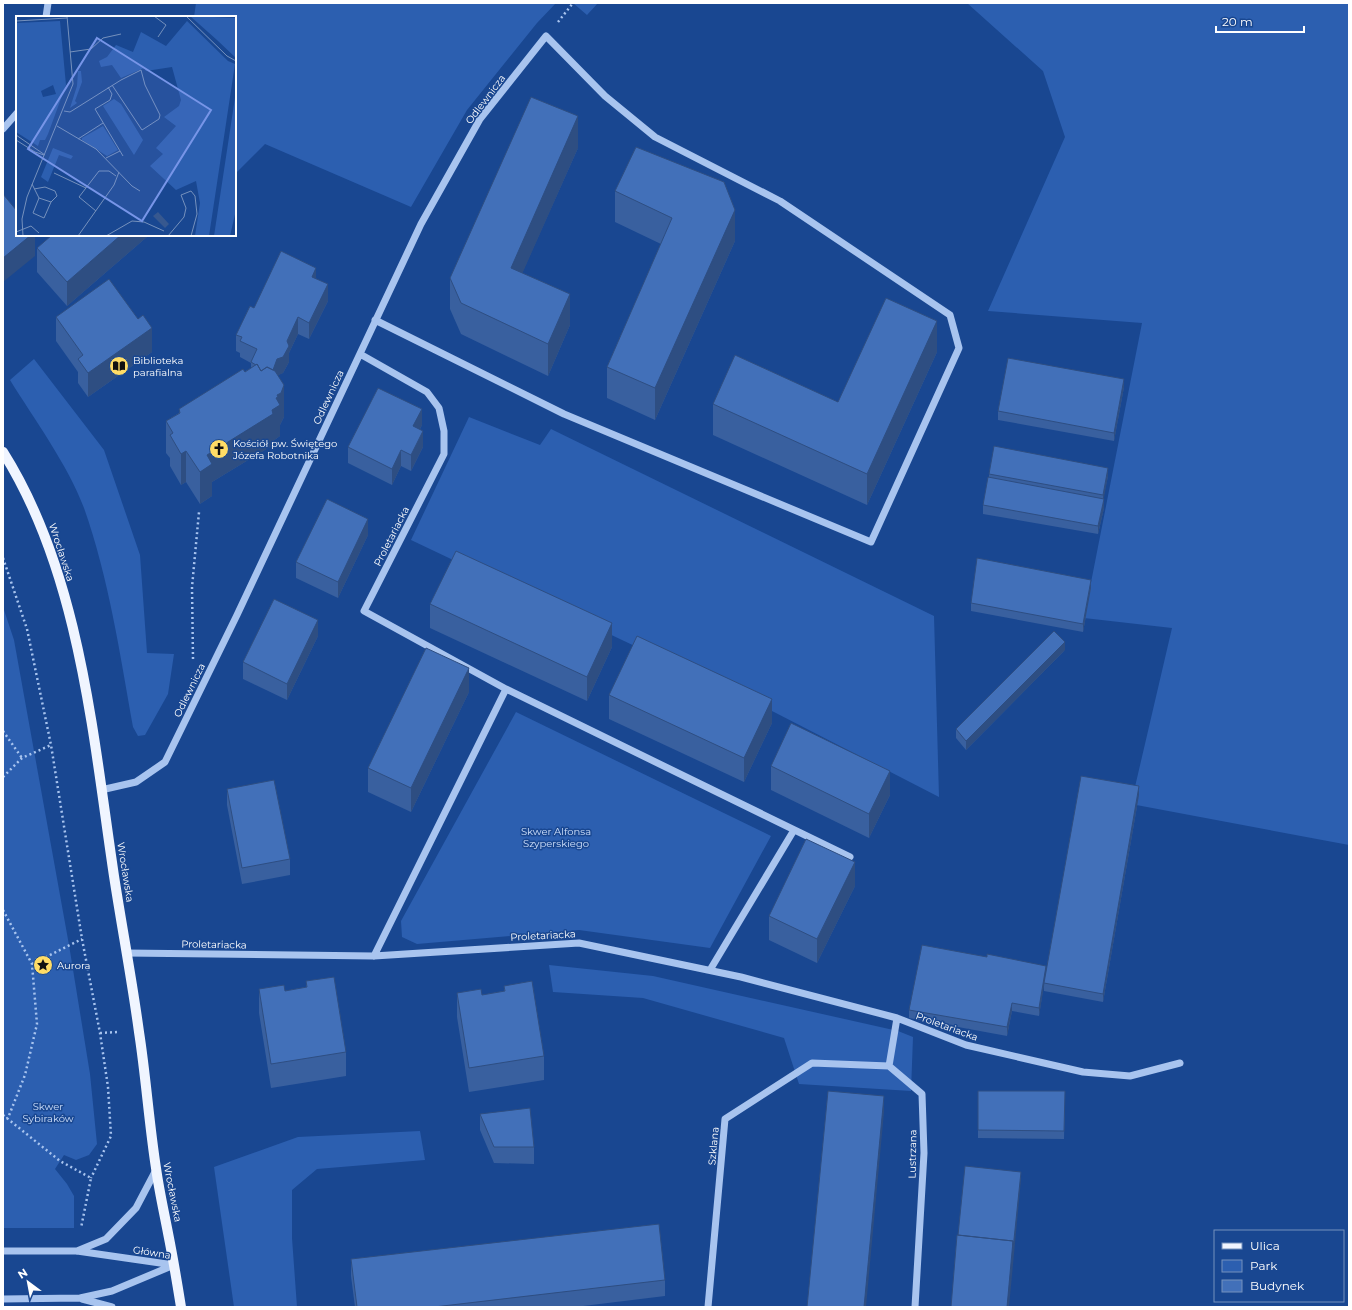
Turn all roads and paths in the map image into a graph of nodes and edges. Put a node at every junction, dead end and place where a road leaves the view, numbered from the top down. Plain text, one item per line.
1 (48, 3) edge
2 (573, 3) edge
3 (46, 16) edge
4 (546, 36) junction
5 (16, 114) edge
6 (3, 129) edge
7 (375, 320) junction
8 (360, 354) junction
9 (3, 452) edge
10 (199, 512) dead end
11 (3, 558) edge
12 (193, 665) dead end
13 (506, 689) junction
14 (3, 731) edge
15 (52, 745) junction
16 (22, 758) junction
17 (3, 777) edge
18 (101, 790) junction
19 (794, 830) junction
20 (850, 857) dead end
21 (3, 910) edge
22 (82, 939) junction
23 (126, 953) junction
24 (374, 956) junction
25 (32, 964) junction
26 (710, 970) junction
27 (898, 1018) junction
28 (1180, 1063) dead end
29 (889, 1066) junction
30 (3, 1115) edge
31 (8, 1118) junction
32 (3, 1120) edge
33 (156, 1170) junction
34 (91, 1178) junction
35 (3, 1251) edge
36 (77, 1251) junction
37 (174, 1265) junction
38 (80, 1298) junction
39 (3, 1299) edge
40 (112, 1307) edge
41 (181, 1307) edge
42 (708, 1307) edge
43 (915, 1307) edge

1 - 3 street
2 - 4 path
4 - 7 street, Odlewnicza
4 - 7 street
5 - 6 street
7 - 8 street, Odlewnicza
8 - 13 street, Proletariacka
8 - 18 street, Odlewnicza
9 - 18 main road, Wrocławska
10 - 12 path
11 - 15 path
13 - 19 street, Proletariacka
13 - 24 street
14 - 16 path
15 - 16 path
15 - 22 path
16 - 17 path
18 - 23 main road, Wrocławska
19 - 20 street, Proletariacka
19 - 26 street
21 - 25 path
22 - 25 path
22 - 34 path
23 - 24 street, Proletariacka
23 - 33 main road, Wrocławska
24 - 26 street, Proletariacka
25 - 31 path
26 - 27 street, Proletariacka
27 - 28 street, Proletariacka
27 - 29 street
29 - 42 street, Szklana
29 - 43 street, Lustrzana
30 - 31 path
31 - 32 path
31 - 34 path
33 - 36 street, Główna
33 - 37 main road, Wrocławska
34 - 36 path
35 - 36 street, Główna
36 - 37 street, Główna
37 - 38 street, Główna
37 - 41 main road, Wrocławska
38 - 39 street, Główna
38 - 40 street, Główna

